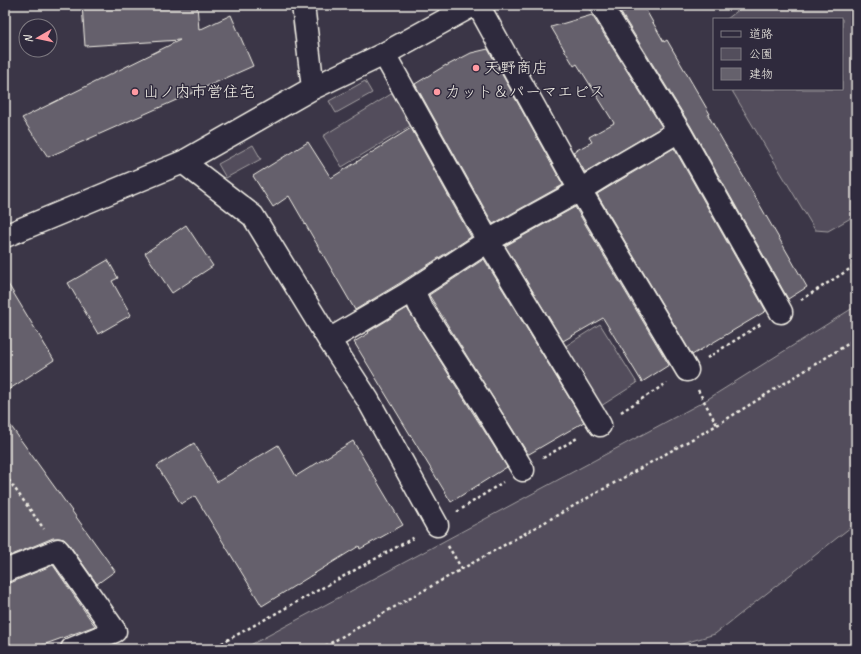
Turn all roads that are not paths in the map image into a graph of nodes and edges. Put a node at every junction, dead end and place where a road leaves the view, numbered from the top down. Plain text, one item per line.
1 (303, 5) edge
2 (472, 5) edge
3 (478, 5) edge
4 (601, 5) edge
5 (384, 54) junction
6 (313, 88) junction
7 (679, 131) junction
8 (183, 162) junction
9 (580, 190) junction
10 (5, 236) edge
11 (488, 241) junction
12 (413, 290) junction
13 (781, 312) dead end
14 (329, 340) junction
15 (687, 370) dead end
16 (600, 425) dead end
17 (523, 470) dead end
18 (437, 525) dead end
19 (5, 571) edge
20 (72, 649) edge

1 - 6 street
2 - 5 street
3 - 9 street
4 - 7 street
5 - 6 street
5 - 11 street
6 - 8 street
7 - 9 street
7 - 13 street
8 - 10 street
8 - 14 street
9 - 11 street
9 - 15 street
11 - 12 street
11 - 16 street
12 - 14 street
12 - 17 street
14 - 18 street
19 - 20 street

